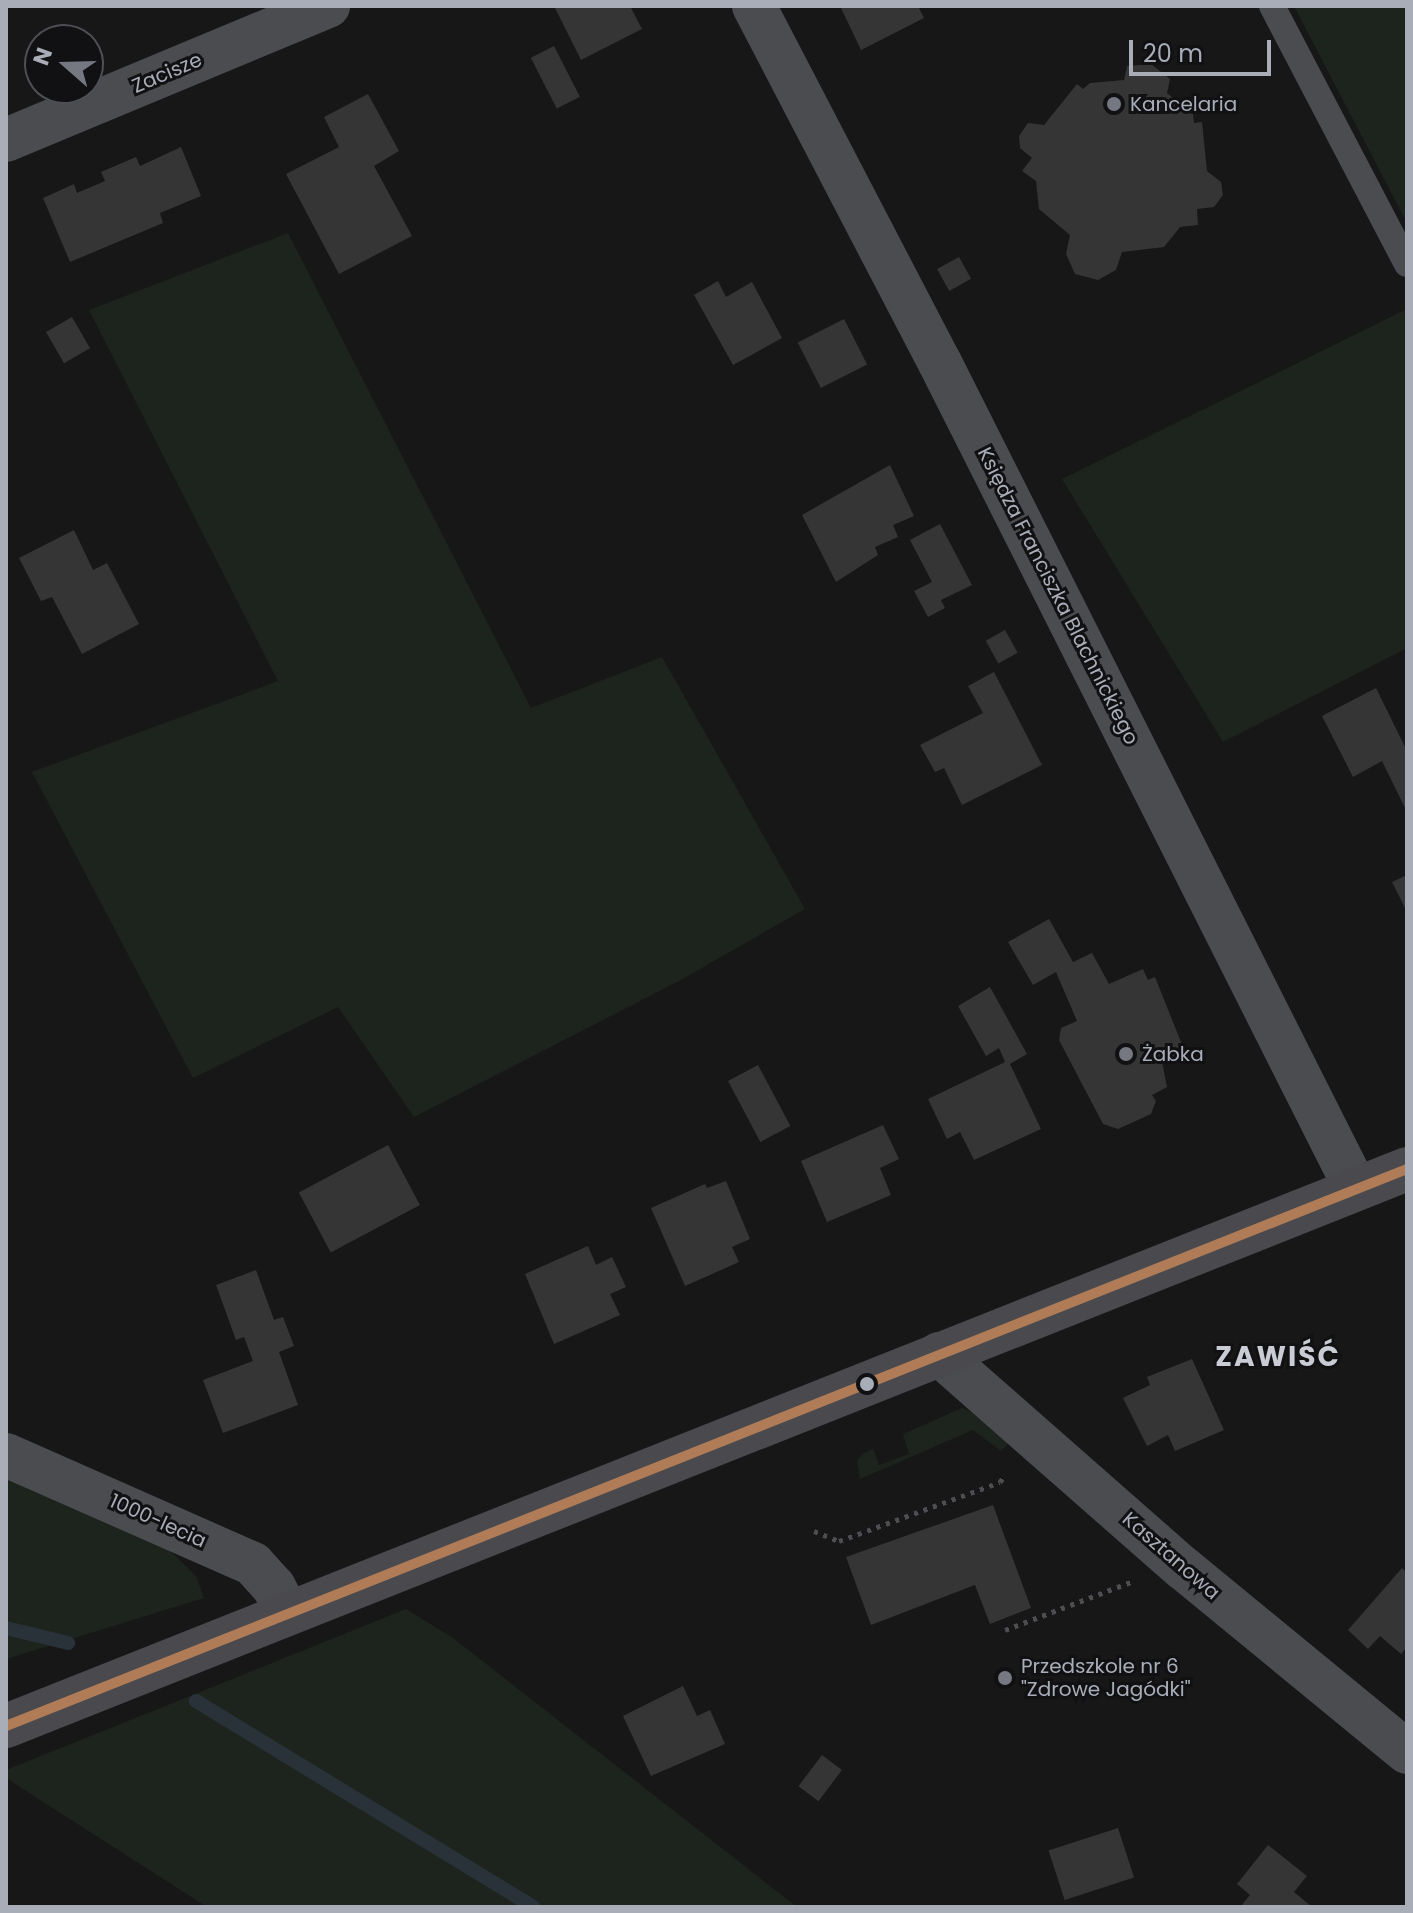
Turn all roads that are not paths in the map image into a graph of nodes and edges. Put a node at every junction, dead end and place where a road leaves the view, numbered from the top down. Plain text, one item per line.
1 (328, 6) edge
2 (754, 6) edge
3 (1272, 6) edge
4 (6, 140) edge
5 (1407, 264) edge
6 (1407, 1169) edge
7 (1356, 1189) junction
8 (939, 1354) junction
9 (6, 1455) edge
10 (288, 1614) junction
11 (6, 1726) edge
12 (1407, 1752) edge

1 - 4 street, Zacisze
2 - 7 street, Księdza Franciszka Blachnickiego
3 - 5 lane
6 - 7 main road
7 - 8 main road
8 - 10 main road
8 - 12 street, Kasztanowa
9 - 10 street, 1000-lecia
10 - 11 main road

